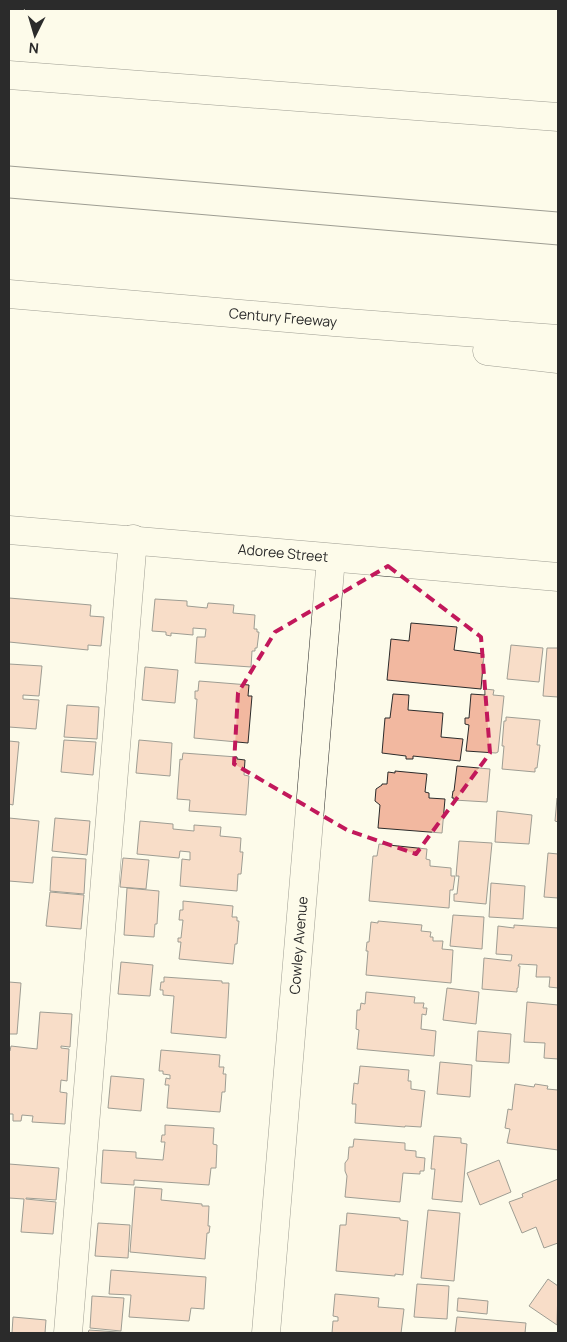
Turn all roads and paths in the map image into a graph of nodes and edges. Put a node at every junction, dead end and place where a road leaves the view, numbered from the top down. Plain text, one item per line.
1 (9, 75) edge
2 (558, 117) edge
3 (9, 294) edge
4 (334, 322) junction
5 (558, 339) edge
6 (558, 360) edge
7 (9, 530) edge
8 (133, 539) junction
9 (332, 558) junction
10 (558, 577) edge
11 (68, 1333) edge
12 (266, 1333) edge

1 - 2 main road
3 - 4 main road, Century Freeway
4 - 5 main road, Century Freeway
4 - 6 main road
7 - 8 main road, Adoree Street
8 - 9 main road, Adoree Street
8 - 11 main road
9 - 10 main road, Adoree Street
9 - 12 main road, Cowley Avenue

